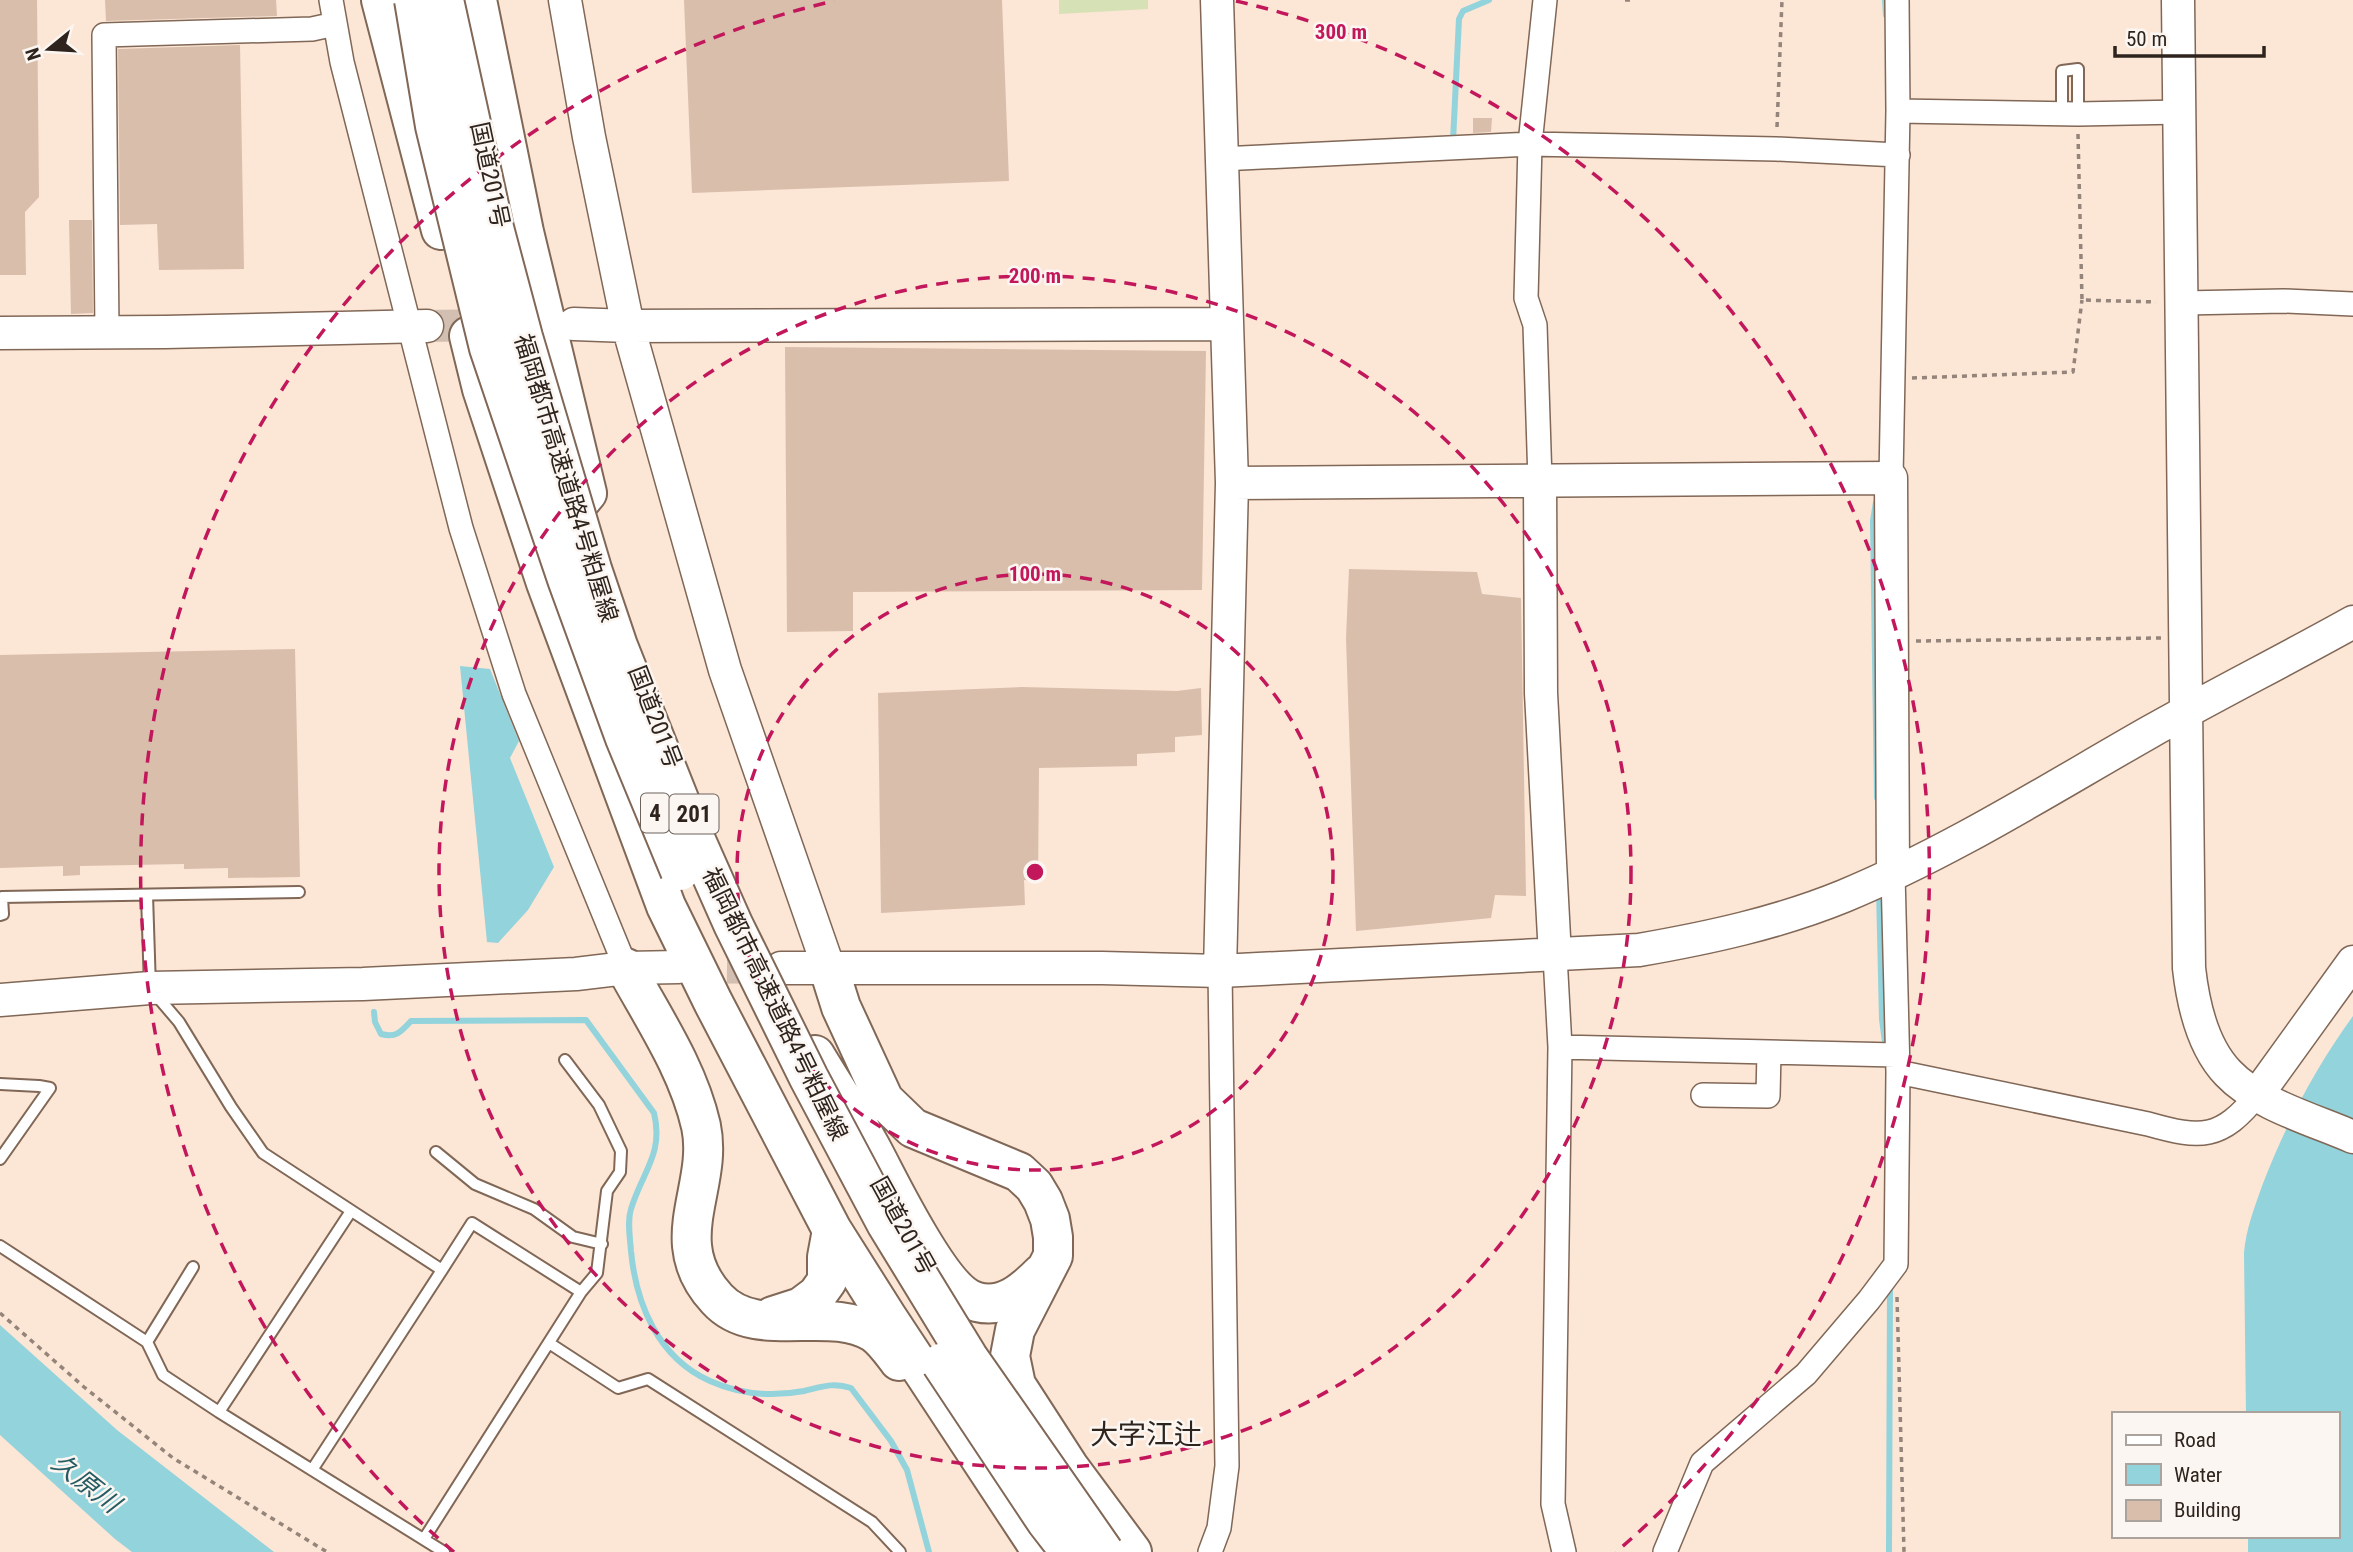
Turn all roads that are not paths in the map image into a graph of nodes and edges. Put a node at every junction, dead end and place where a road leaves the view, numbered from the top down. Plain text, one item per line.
1 (331, 0) edge
2 (381, 0) edge
3 (394, 0) edge
4 (414, 0) edge
5 (444, 0) edge
6 (453, 0) edge
7 (477, 0) edge
8 (565, 0) edge
9 (1217, 0) edge
10 (1545, 0) edge
11 (1897, 0) edge
12 (2178, 0) edge
13 (335, 24) junction
14 (1898, 111) junction
15 (2181, 112) junction
16 (1530, 144) junction
17 (1898, 155) junction
18 (1221, 159) junction
19 (441, 230) junction
20 (2183, 303) junction
21 (2353, 304) edge
22 (574, 324) dead end
23 (1226, 324) junction
24 (418, 326) junction
25 (628, 326) junction
26 (107, 332) junction
27 (0, 333) edge
28 (1891, 478) junction
29 (1540, 481) junction
30 (1232, 483) junction
31 (578, 505) junction
32 (2353, 622) edge
33 (2187, 710) junction
34 (1893, 874) junction
35 (299, 892) dead end
36 (147, 895) junction
37 (1, 897) edge
38 (0, 915) edge
39 (1555, 956) junction
40 (2353, 961) edge
41 (679, 967) tunnel mouth
42 (626, 968) junction
43 (829, 969) junction
44 (1220, 971) junction
45 (779, 981) junction
46 (150, 988) junction
47 (0, 1000) edge
48 (1560, 1046) junction
49 (1769, 1052) junction
50 (565, 1060) dead end
51 (1897, 1063) junction
52 (0, 1084) edge
53 (1703, 1095) dead end
54 (2267, 1100) junction
55 (2353, 1137) edge
56 (436, 1152) dead end
57 (0, 1159) edge
58 (351, 1211) junction
59 (832, 1230) junction
60 (602, 1244) junction
61 (0, 1246) edge
62 (193, 1267) dead end
63 (442, 1270) junction
64 (1046, 1270) junction
65 (581, 1292) junction
66 (761, 1320) junction
67 (147, 1342) junction
68 (549, 1343) junction
69 (219, 1412) junction
70 (312, 1470) junction
71 (424, 1539) junction
72 (1050, 1550) edge
73 (444, 1552) edge
74 (900, 1552) edge
75 (1104, 1552) edge
76 (1114, 1552) edge
77 (1132, 1552) edge
78 (1210, 1552) edge
79 (1564, 1552) edge
80 (1665, 1552) edge

1 - 13 street
2 - 19 highway
3 - 19 highway, 201
4 - 72 highway, 福岡都市高速道路4号粕屋線 / 4, bridge
5 - 75 highway, 福岡都市高速道路4号粕屋線, bridge
6 - 31 highway, 国道201号 / 201
7 - 31 highway
8 - 25 street
9 - 18 street
10 - 16 street
11 - 14 street
12 - 15 street
13 - 24 street
13 - 26 street
14 - 15 street
14 - 17 street
15 - 20 street
16 - 17 street
16 - 18 street
16 - 29 street
17 - 28 street
18 - 23 street
19 - 59 highway, 201
20 - 21 street
20 - 33 street
22 - 25 street
23 - 25 street
23 - 30 street
24 - 26 street
24 - 42 street
25 - 43 street
26 - 27 street
28 - 29 street
28 - 34 street
29 - 30 street
29 - 39 street
30 - 44 street
31 - 45 highway, 国道201号 / 201
32 - 33 street
33 - 34 street
33 - 54 street
34 - 39 street
34 - 51 street
35 - 36 lane
36 - 37 lane
36 - 46 lane
37 - 38 lane
39 - 44 street
39 - 48 street
40 - 54 street
41 - 42 street
42 - 46 street
42 - 66 highway
43 - 44 street
43 - 45 street
43 - 64 highway
44 - 78 street
45 - 64 highway
45 - 76 highway, 国道201号 / 201
46 - 47 street
46 - 58 lane
48 - 49 street
48 - 79 street
49 - 51 street
49 - 53 street
50 - 60 lane
51 - 54 street
51 - 80 street
52 - 57 lane
54 - 55 street
56 - 60 lane
58 - 63 lane
58 - 69 lane
59 - 66 highway
59 - 72 highway, 201
60 - 65 lane
61 - 67 lane
62 - 67 lane
63 - 65 lane
63 - 70 lane
64 - 77 highway
65 - 68 lane
66 - 72 highway
67 - 69 lane
68 - 71 lane
68 - 74 lane
69 - 70 lane
70 - 71 lane
71 - 73 lane

